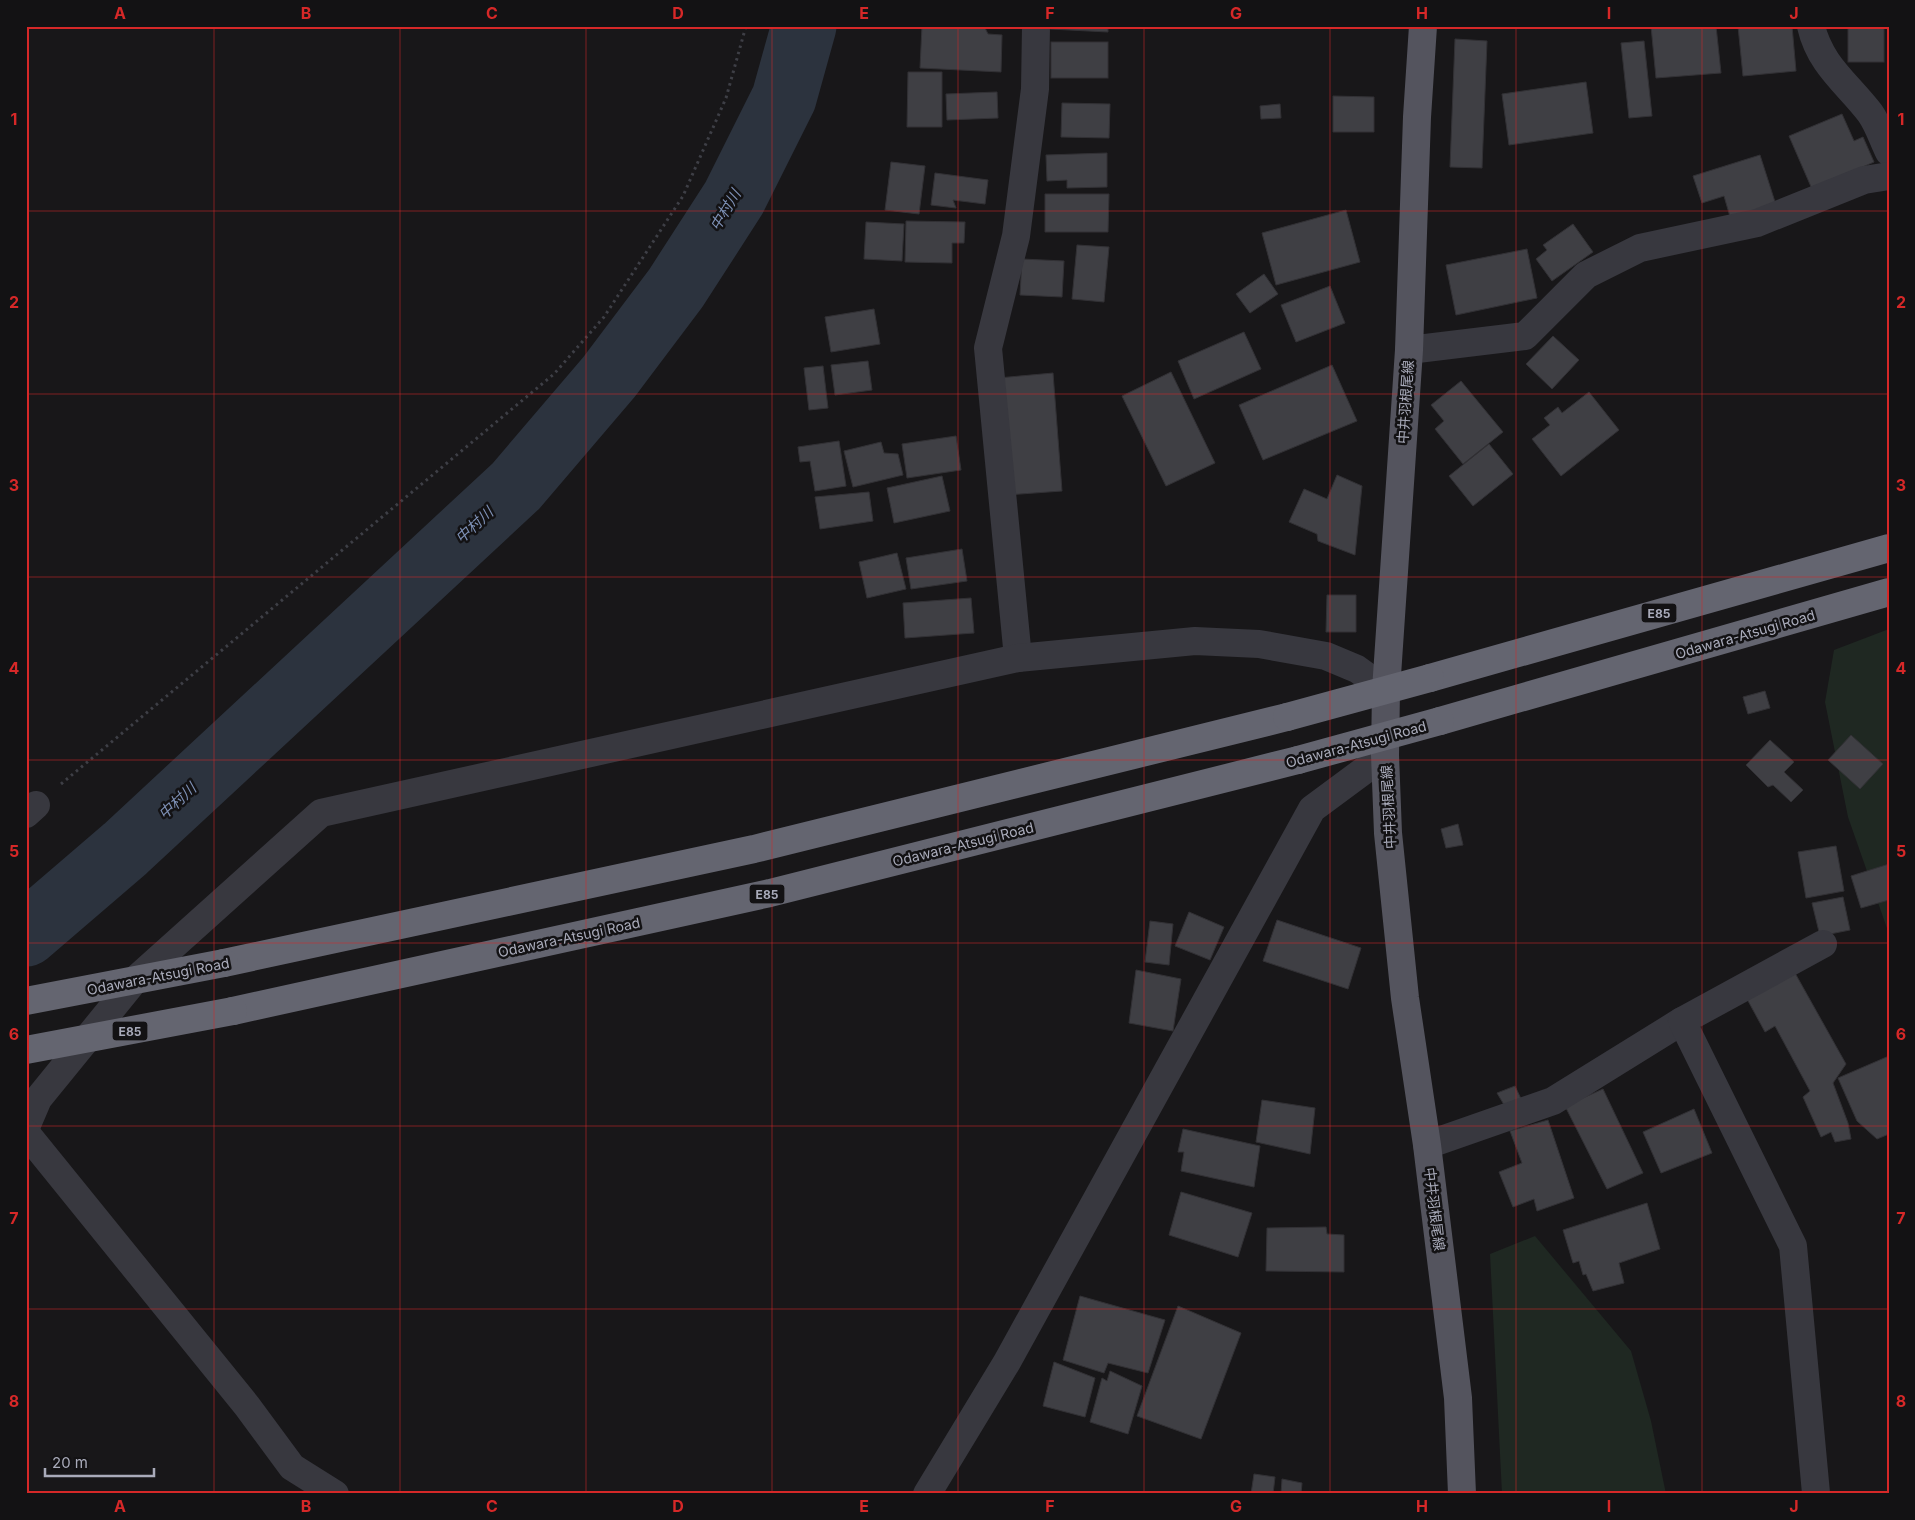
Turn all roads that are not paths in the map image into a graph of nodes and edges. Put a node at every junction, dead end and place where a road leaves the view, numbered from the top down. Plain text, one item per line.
1 (1036, 26) edge
2 (1423, 26) edge
3 (1811, 26) edge
4 (1889, 152) edge
5 (1889, 176) edge
6 (1409, 350) junction
7 (1889, 548) edge
8 (1889, 592) edge
9 (1018, 658) junction
10 (1386, 690) junction
11 (1385, 755) junction
12 (1823, 944) dead end
13 (26, 1001) edge
14 (1682, 1021) junction
15 (26, 1050) edge
16 (32, 1094) edge
17 (26, 1127) edge
18 (26, 1133) edge
19 (1427, 1145) junction
20 (1816, 1493) edge
21 (336, 1494) edge
22 (927, 1494) edge
23 (1462, 1494) edge

1 - 9 street
2 - 6 main road, 中井羽根尾線
3 - 4 street
5 - 6 street
6 - 10 main road, 中井羽根尾線
7 - 13 highway, Odawara-Atsugi Road / E85, bridge
8 - 15 highway, Odawara-Atsugi Road / E85, bridge
9 - 10 street
9 - 16 street
10 - 11 main road, 中井羽根尾線
11 - 19 main road, 中井羽根尾線
11 - 22 street
12 - 14 street
14 - 19 street
14 - 20 street
16 - 17 street
18 - 21 street
19 - 23 main road, 中井羽根尾線

